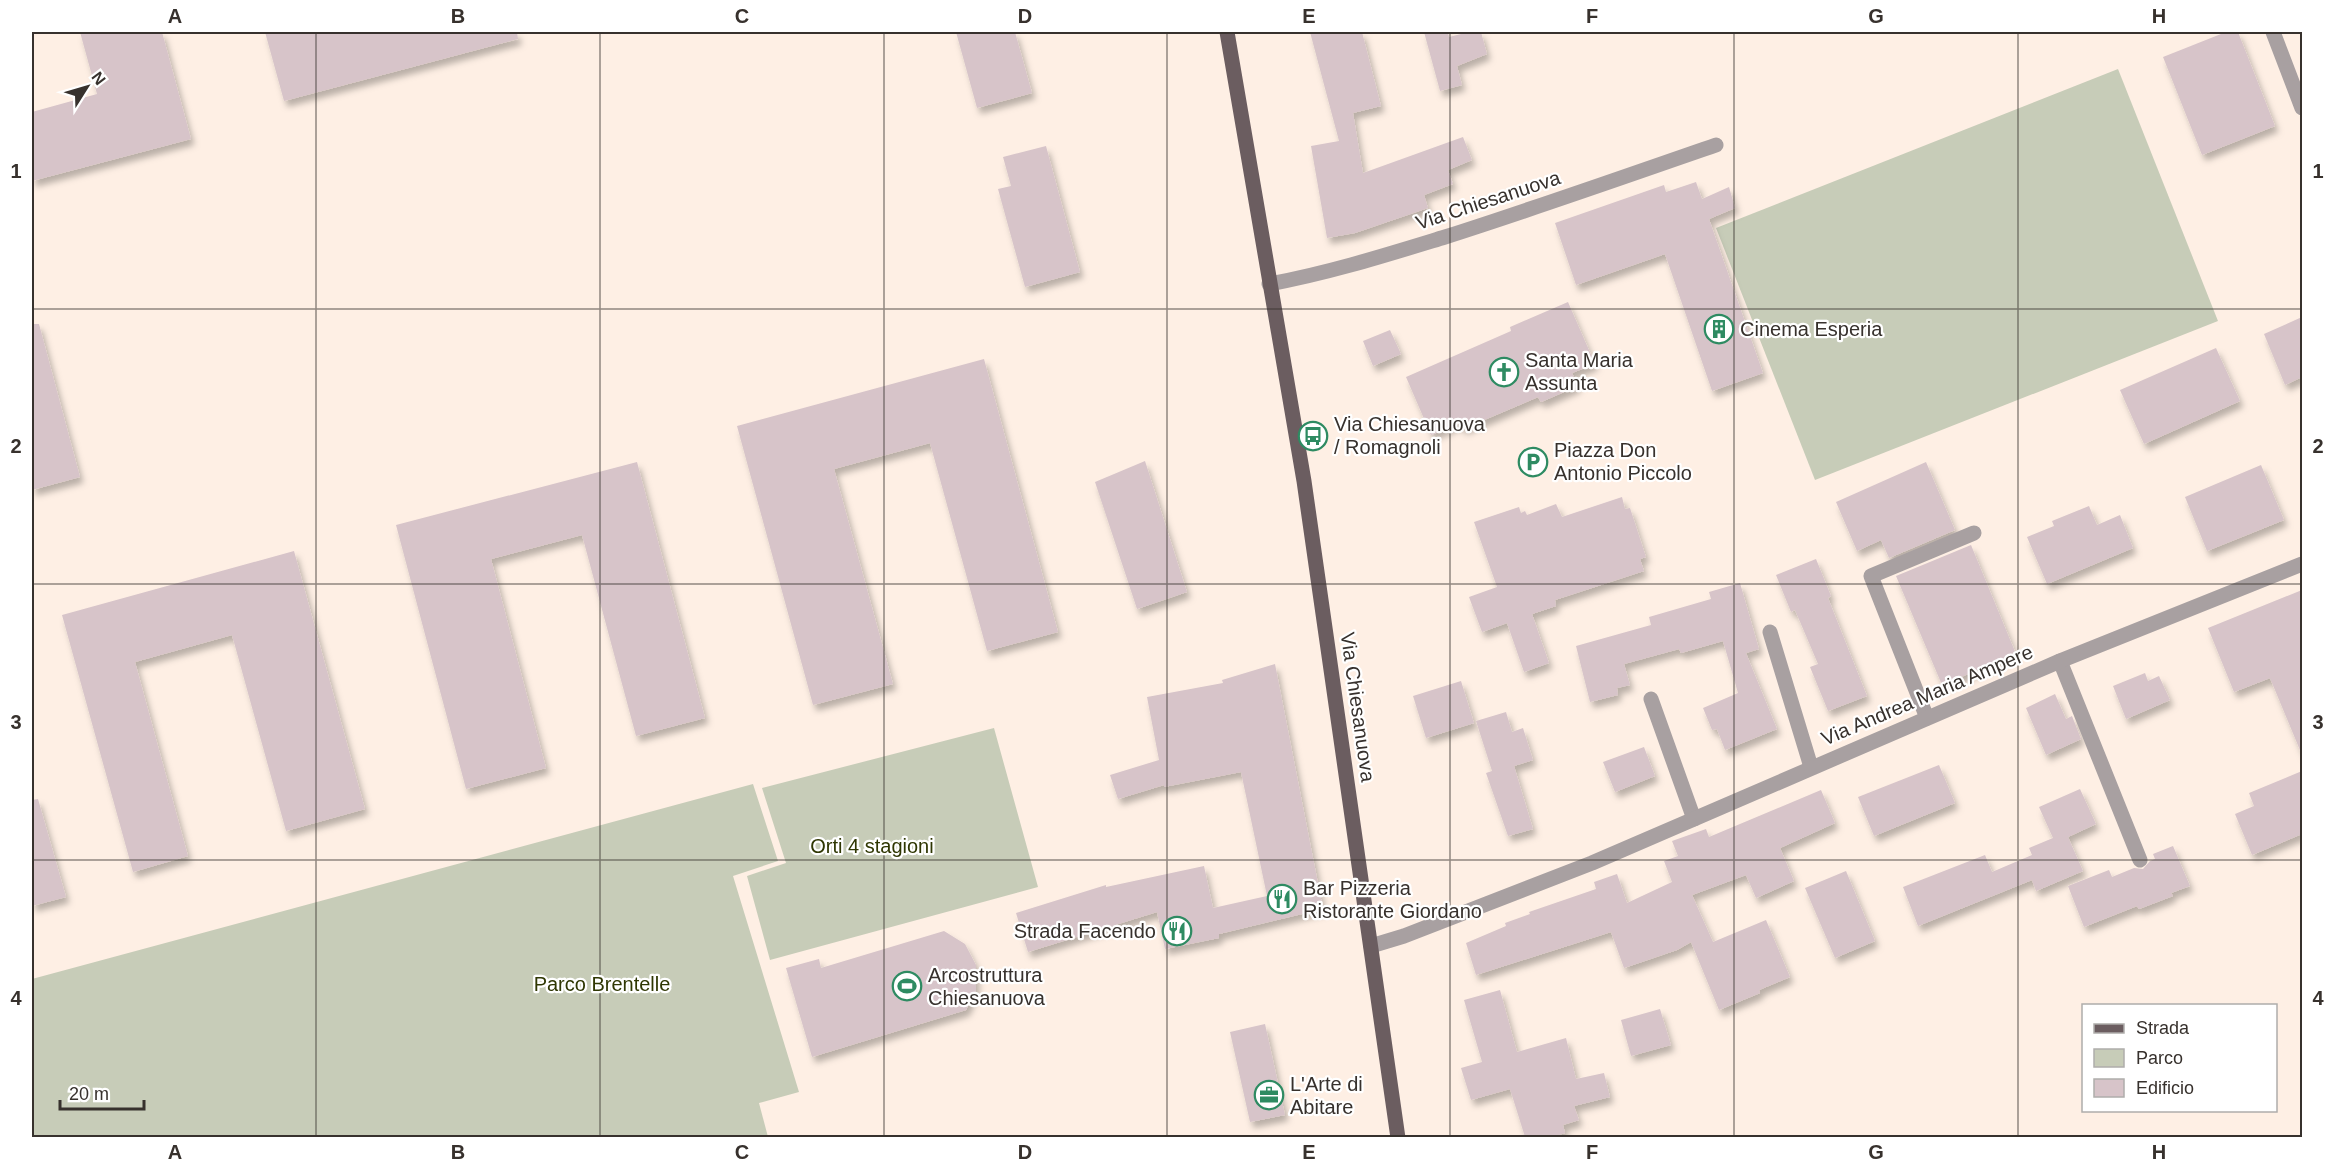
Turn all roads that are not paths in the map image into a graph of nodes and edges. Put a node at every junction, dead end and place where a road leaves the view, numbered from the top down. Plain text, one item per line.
1 (1227, 32) edge
2 (2273, 32) edge
3 (2302, 108) edge
4 (1716, 145) dead end
5 (1269, 284) junction
6 (1974, 533) dead end
7 (2302, 564) edge
8 (1770, 632) dead end
9 (2060, 661) junction
10 (1651, 699) dead end
11 (1927, 718) junction
12 (1811, 767) junction
13 (1694, 819) junction
14 (2140, 860) dead end
15 (1371, 946) junction
16 (1398, 1137) edge

1 - 5 main road, Via Chiesanuova
2 - 3 street
4 - 5 street, Via Chiesanuova
5 - 15 main road, Via Chiesanuova
6 - 11 street
7 - 9 street, Via Andrea Maria Ampere
8 - 12 street, Via Andrea Maria Ampere
9 - 11 street, Via Andrea Maria Ampere
9 - 14 street, Via Andrea Maria Ampere
10 - 13 street
11 - 12 street, Via Andrea Maria Ampere
12 - 13 street, Via Andrea Maria Ampere
13 - 15 street, Via Andrea Maria Ampere
15 - 16 main road, Via Chiesanuova

